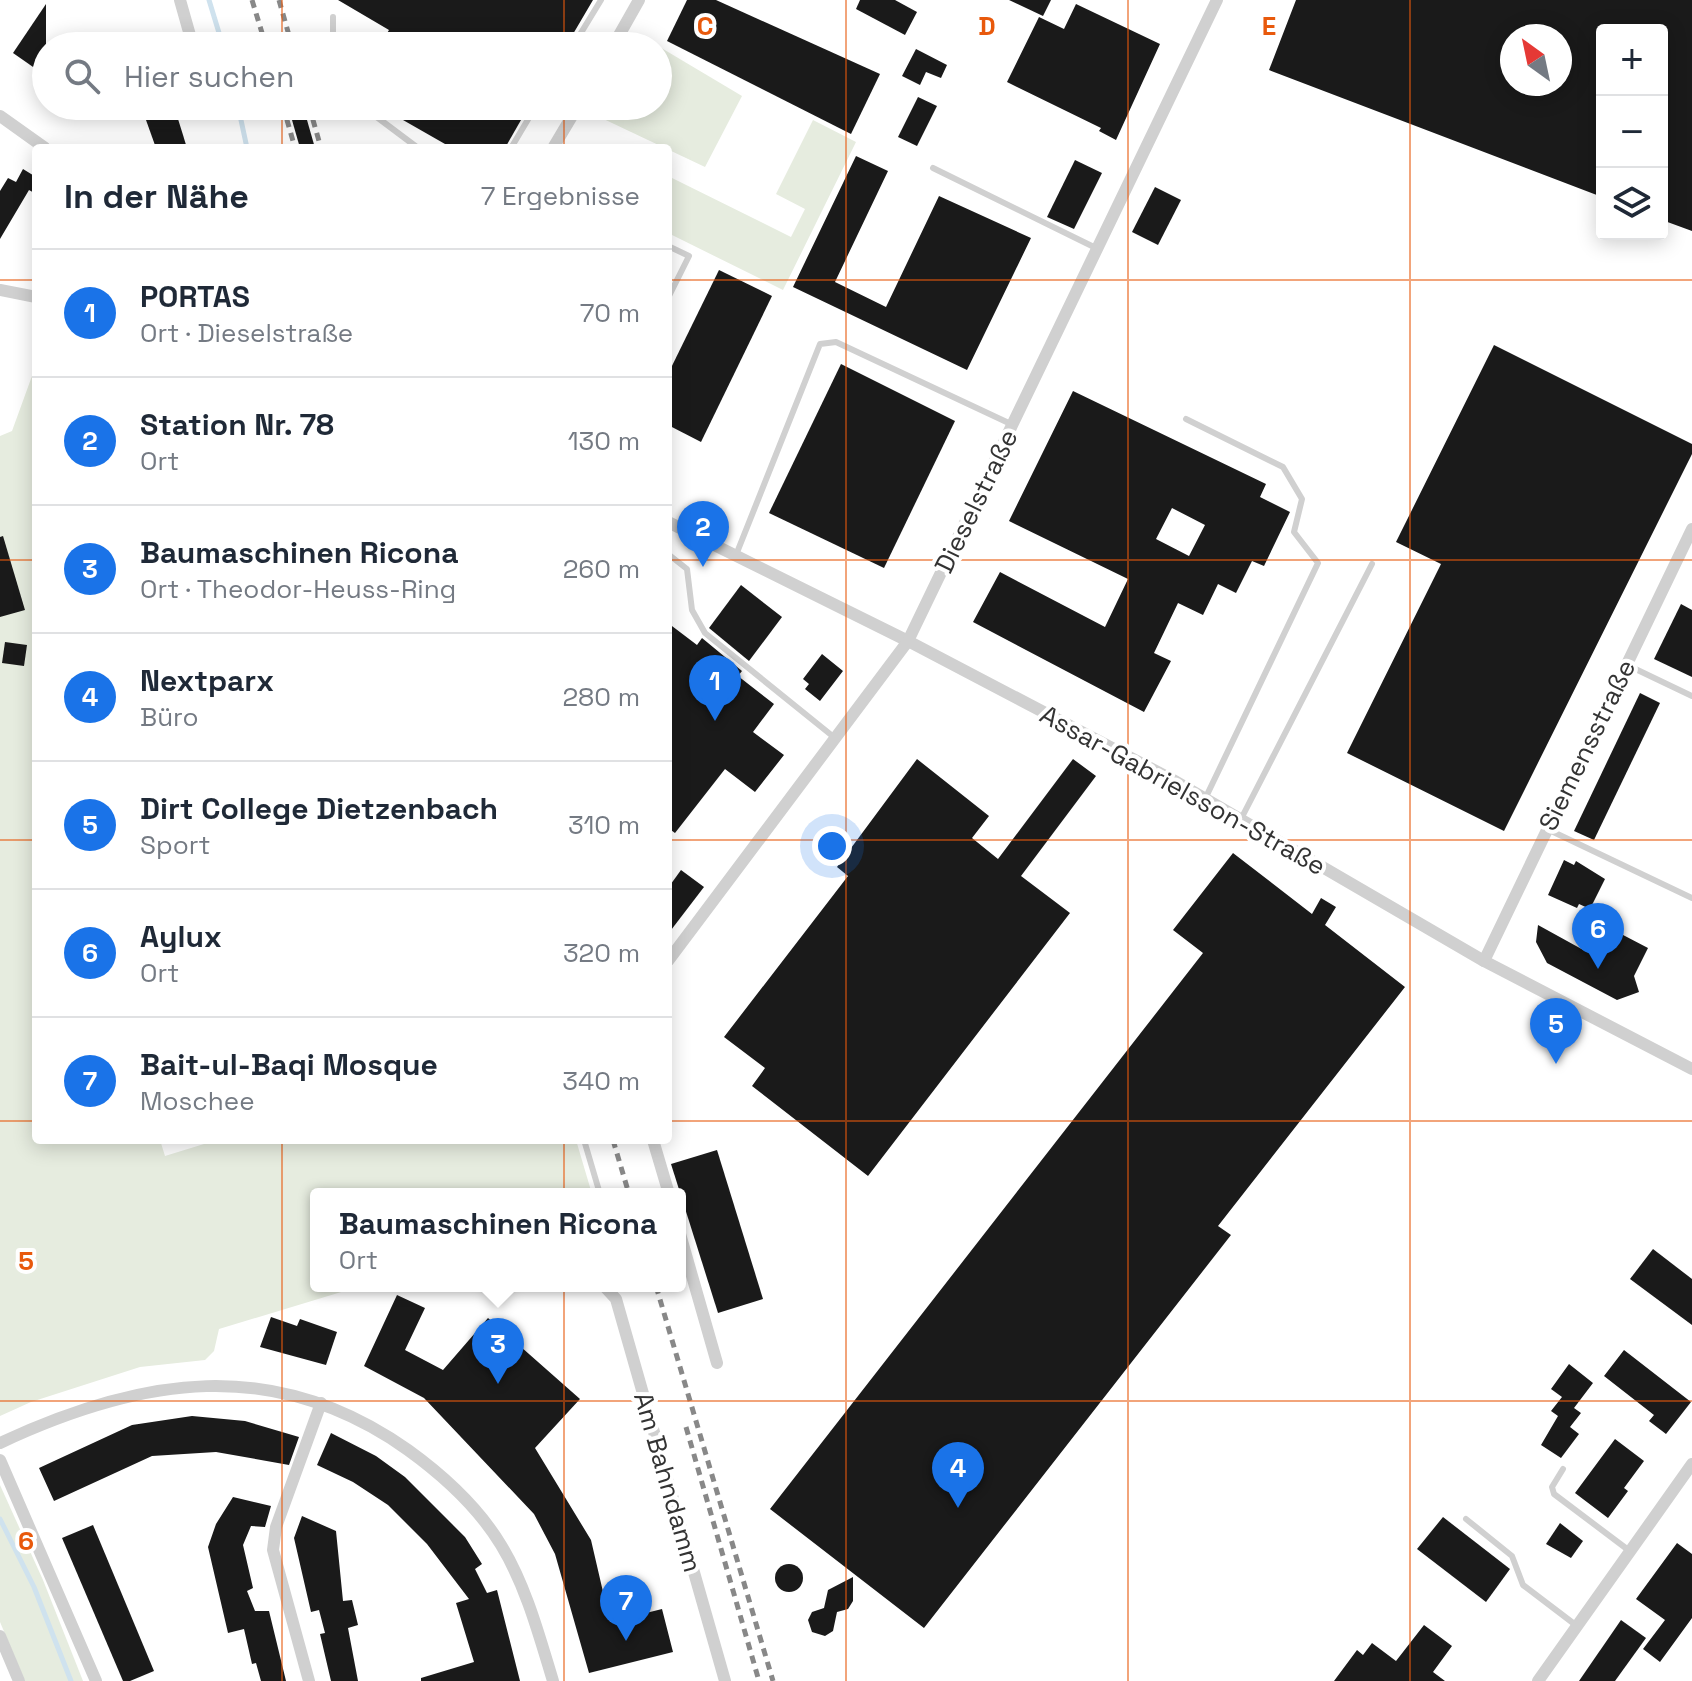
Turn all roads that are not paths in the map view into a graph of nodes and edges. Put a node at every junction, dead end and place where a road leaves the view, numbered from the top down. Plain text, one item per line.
1 (180, 0) edge
2 (601, 0) edge
3 (639, 0) edge
4 (1216, 0) edge
5 (333, 17) dead end
6 (189, 32) edge
7 (333, 32) edge
8 (582, 32) edge
9 (621, 32) edge
10 (0, 116) edge
11 (381, 120) edge
12 (528, 120) edge
13 (570, 120) edge
14 (39, 144) edge
15 (413, 144) edge
16 (513, 144) edge
17 (555, 144) edge
18 (933, 168) dead end
19 (672, 248) edge
20 (1098, 249) junction
21 (0, 290) edge
22 (672, 290) edge
23 (32, 296) edge
24 (1186, 419) dead end
25 (1013, 425) junction
26 (672, 527) edge
27 (1692, 529) edge
28 (736, 555) junction
29 (672, 557) edge
30 (1372, 564) dead end
31 (908, 641) junction
32 (1625, 664) junction
33 (1692, 696) edge
34 (835, 738) junction
35 (1205, 799) junction
36 (1241, 819) junction
37 (1547, 829) junction
38 (1692, 898) edge
39 (672, 956) edge
40 (1484, 961) junction
41 (1692, 1069) edge
42 (585, 1144) edge
43 (654, 1144) edge
44 (598, 1188) edge
45 (667, 1188) edge
46 (686, 1255) edge
47 (610, 1292) edge
48 (717, 1363) dead end
49 (321, 1403) junction
50 (0, 1443) edge
51 (0, 1460) edge
52 (1692, 1464) edge
53 (1563, 1469) dead end
54 (1466, 1519) dead end
55 (1631, 1552) junction
56 (1577, 1626) junction
57 (0, 1636) edge
58 (19, 1681) edge
59 (96, 1681) edge
60 (309, 1681) edge
61 (553, 1681) edge
62 (725, 1681) edge
63 (1538, 1681) edge

1 - 6 street
2 - 8 lane
3 - 9 street
4 - 20 street, Dieselstraße
5 - 7 lane
10 - 14 street
11 - 15 lane
12 - 16 lane
13 - 17 street
18 - 20 lane
19 - 22 lane
20 - 25 street, Dieselstraße
21 - 23 street
24 - 35 lane
25 - 28 lane
25 - 31 street, Dieselstraße
26 - 28 street, Assar-Gabrielsson-Straße
27 - 32 street, Siemensstraße
28 - 31 street, Assar-Gabrielsson-Straße
29 - 34 lane
30 - 36 lane
31 - 34 street, Dieselstraße
31 - 35 street, Assar-Gabrielsson-Straße
32 - 33 lane
32 - 37 street, Siemensstraße
34 - 39 street, Dieselstraße
35 - 36 street, Assar-Gabrielsson-Straße
36 - 40 street, Assar-Gabrielsson-Straße
37 - 38 lane
37 - 40 street, Siemensstraße
40 - 41 street, Assar-Gabrielsson-Straße
42 - 44 lane
43 - 45 street
46 - 48 street
47 - 62 street, Am Bahndamm
49 - 50 street
49 - 60 street
49 - 61 street
51 - 59 street
52 - 55 street
53 - 55 lane
54 - 56 lane
55 - 56 street
56 - 63 street
57 - 58 street

